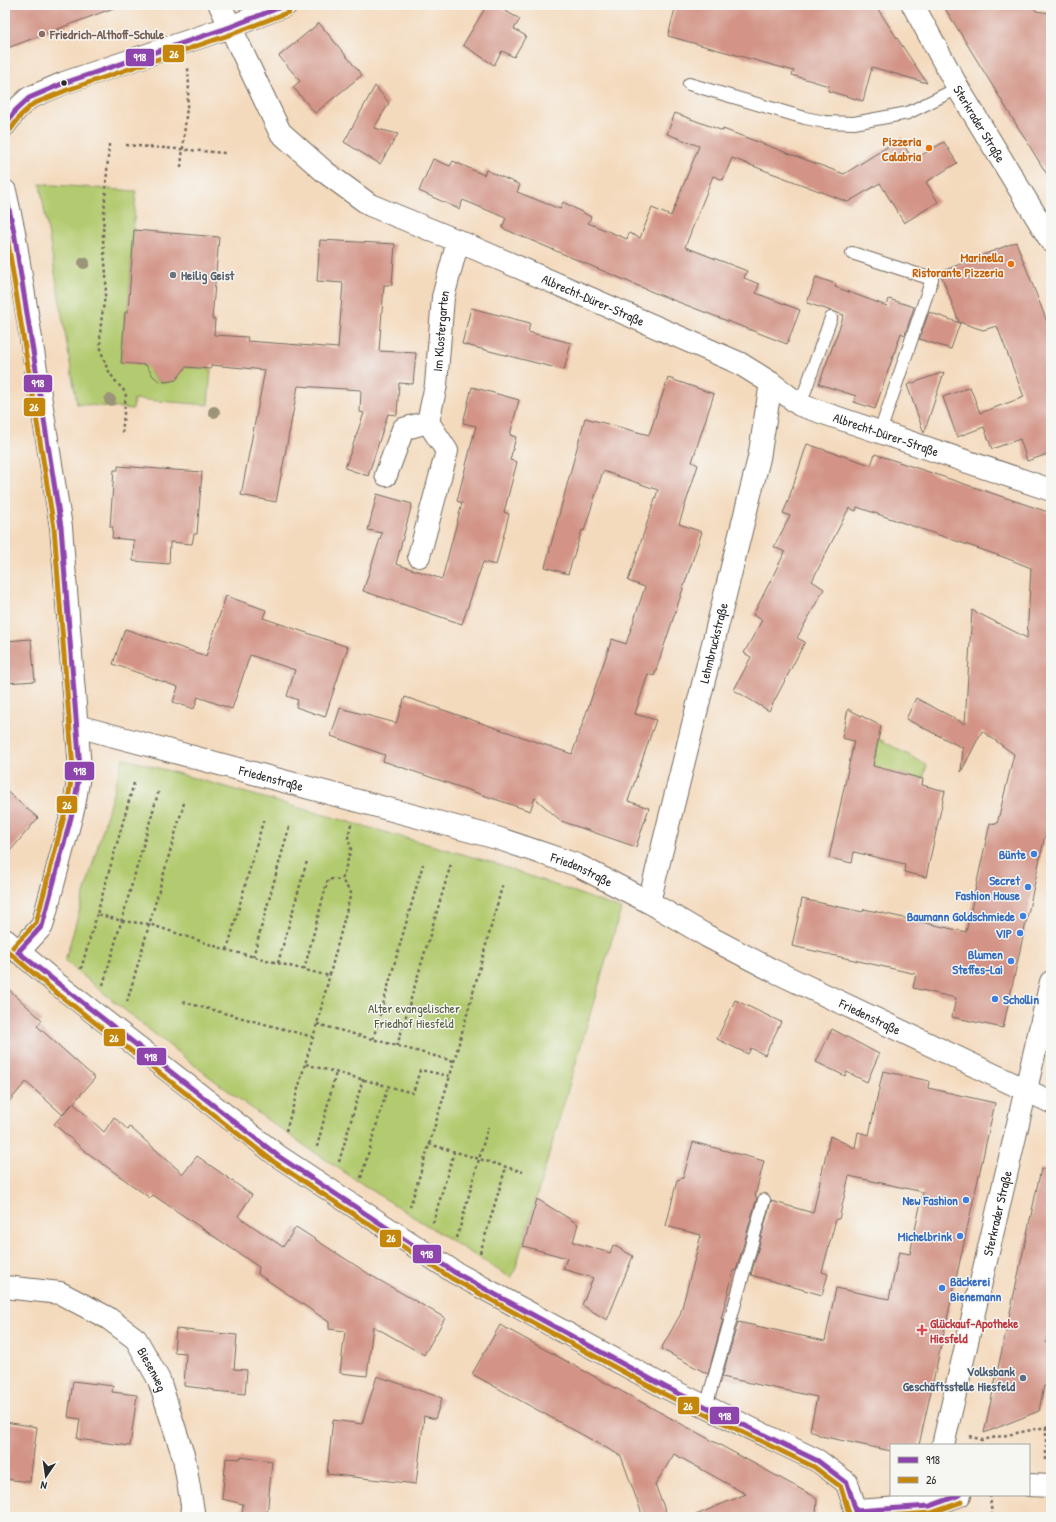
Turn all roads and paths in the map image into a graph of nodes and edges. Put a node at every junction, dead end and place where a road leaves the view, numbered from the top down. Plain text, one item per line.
1 (220, 5) edge
2 (286, 5) edge
3 (913, 5) edge
4 (230, 27) junction
5 (186, 41) junction
6 (689, 84) dead end
7 (958, 88) junction
8 (5, 125) edge
9 (109, 144) dead end
10 (126, 146) dead end
11 (183, 150) junction
12 (226, 153) dead end
13 (181, 167) dead end
14 (5, 191) edge
15 (458, 241) junction
16 (1051, 241) edge
17 (852, 253) dead end
18 (831, 318) dead end
19 (771, 383) junction
20 (800, 405) junction
21 (428, 422) junction
22 (880, 432) junction
23 (122, 434) dead end
24 (386, 475) dead end
25 (1051, 490) edge
26 (419, 556) dead end
27 (77, 726) junction
28 (134, 783) dead end
29 (159, 790) dead end
30 (357, 800) junction
31 (184, 803) dead end
32 (264, 818) dead end
33 (290, 824) dead end
34 (307, 861) dead end
35 (423, 864) dead end
36 (450, 864) dead end
37 (342, 880) junction
38 (503, 883) dead end
39 (649, 902) junction
40 (97, 914) junction
41 (122, 921) junction
42 (149, 924) junction
43 (12, 946) edge
44 (227, 950) junction
45 (253, 957) junction
46 (278, 963) junction
47 (81, 969) dead end
48 (304, 970) junction
49 (329, 976) junction
50 (1051, 982) edge
51 (103, 985) dead end
52 (127, 1002) dead end
53 (183, 1002) dead end
54 (317, 1024) junction
55 (313, 1037) junction
56 (373, 1039) junction
57 (398, 1046) junction
58 (453, 1061) junction
59 (305, 1064) junction
60 (336, 1072) junction
61 (450, 1076) junction
62 (363, 1079) junction
63 (388, 1086) junction
64 (1025, 1090) junction
65 (1051, 1102) edge
66 (488, 1126) dead end
67 (429, 1144) junction
68 (318, 1147) dead end
69 (454, 1152) junction
70 (278, 1156) junction
71 (479, 1159) junction
72 (339, 1162) dead end
73 (506, 1167) junction
74 (523, 1172) dead end
75 (361, 1178) dead end
76 (764, 1200) dead end
77 (410, 1207) dead end
78 (433, 1223) dead end
79 (457, 1238) dead end
80 (480, 1253) dead end
81 (5, 1287) edge
82 (706, 1407) junction
83 (1051, 1426) edge
84 (1046, 1427) junction
85 (944, 1438) edge
86 (1042, 1485) edge
87 (957, 1496) edge
88 (990, 1496) edge
89 (930, 1506) edge
90 (855, 1514) edge
91 (194, 1517) edge
92 (992, 1517) edge

1 - 4 street, Albrecht-Dürer-Straße
2 - 4 street
3 - 7 street, Sterkrader Straße
4 - 5 street
4 - 15 street, Albrecht-Dürer-Straße
5 - 8 street
5 - 11 path
6 - 7 lane
7 - 16 street, Sterkrader Straße
9 - 23 path
10 - 11 path
11 - 12 path
11 - 13 path
14 - 27 street
15 - 19 street, Albrecht-Dürer-Straße
15 - 21 street, Im Klostergarten
17 - 22 lane
18 - 20 lane
19 - 20 street, Albrecht-Dürer-Straße
19 - 39 street, Lehmbruckstraße
20 - 22 street, Albrecht-Dürer-Straße
21 - 24 street
21 - 26 street
22 - 25 street, Albrecht-Dürer-Straße
27 - 30 street, Friedenstraße
27 - 43 street
28 - 40 path
29 - 41 path
30 - 37 path
30 - 39 street, Friedenstraße
31 - 42 path
32 - 44 path
33 - 45 path
34 - 46 path
35 - 56 path
36 - 57 path
37 - 48 path
37 - 49 path
38 - 58 path
39 - 64 street, Friedenstraße
40 - 41 path
40 - 47 path
41 - 42 path
41 - 51 path
42 - 44 path
42 - 52 path
43 - 70 street
44 - 45 path
45 - 46 path
46 - 48 path
48 - 49 path
49 - 54 path
50 - 64 street, Sterkrader Straße
53 - 55 path
54 - 55 path
54 - 56 path
55 - 59 path
56 - 57 path
57 - 58 path
58 - 61 path
59 - 60 path
59 - 70 path
60 - 62 path
60 - 68 path
61 - 63 path
61 - 67 path
62 - 63 path
62 - 72 path
63 - 75 path
64 - 65 street, Friedenstraße
64 - 85 street, Sterkrader Straße
66 - 71 path
67 - 69 path
67 - 77 path
69 - 71 path
69 - 78 path
70 - 82 street
71 - 73 path
71 - 79 path
73 - 74 path
73 - 80 path
76 - 82 lane
81 - 91 street, Biesenweg
82 - 90 street
83 - 84 path
84 - 85 path
84 - 86 path
87 - 89 street
88 - 92 path
89 - 90 street

